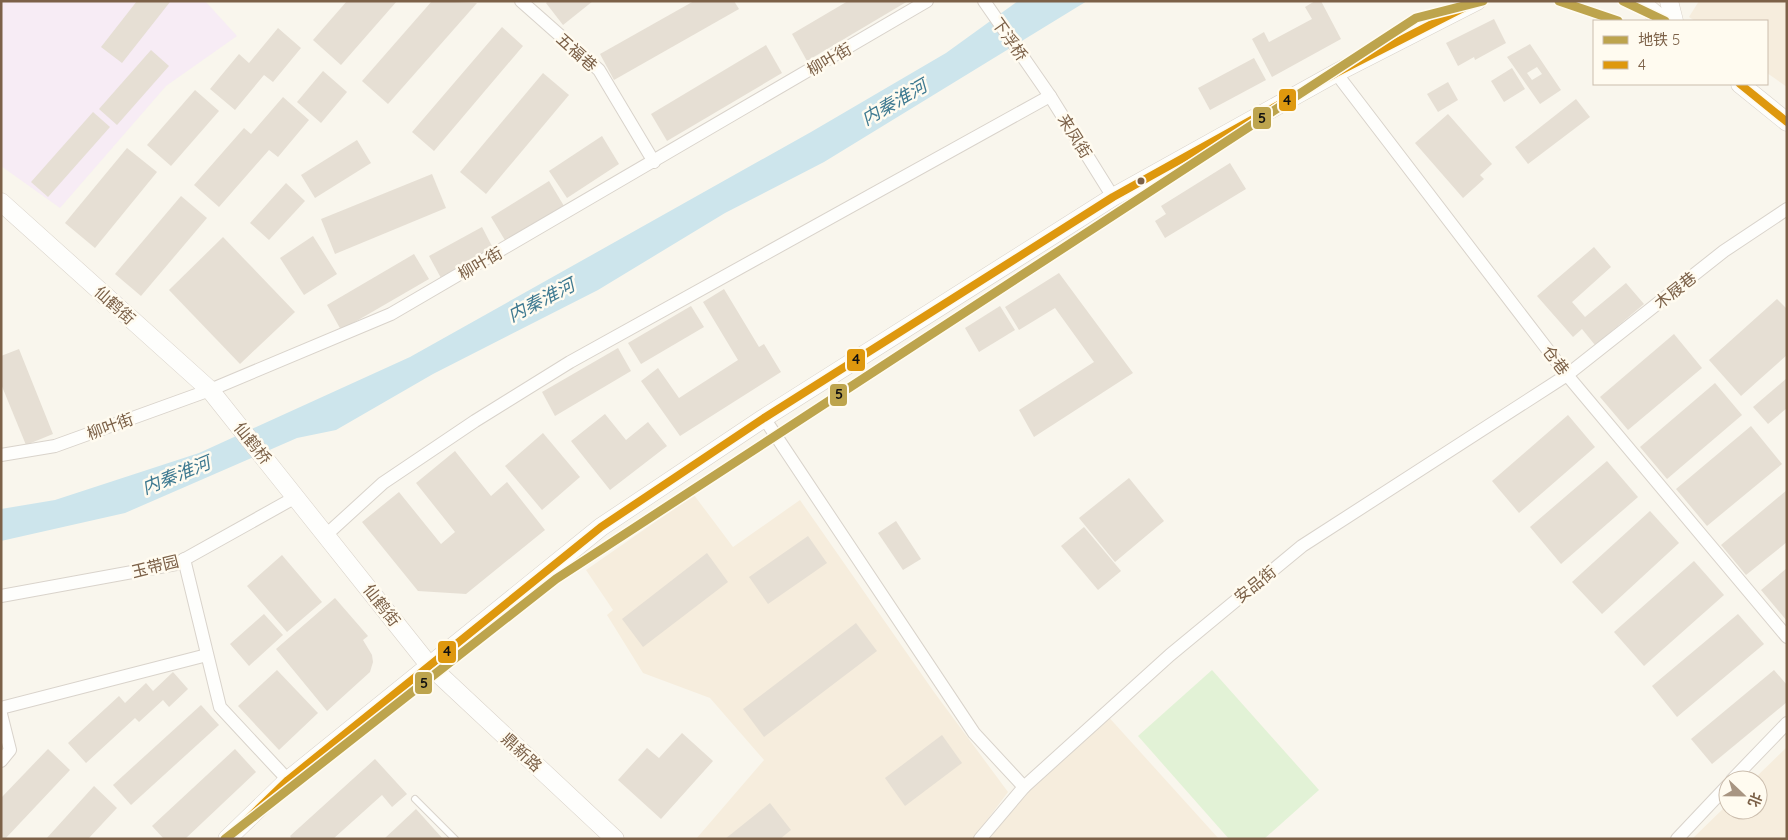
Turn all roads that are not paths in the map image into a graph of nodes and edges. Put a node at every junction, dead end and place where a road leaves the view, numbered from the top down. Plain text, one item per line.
1 (521, 1) edge
2 (927, 1) edge
3 (984, 1) edge
4 (1477, 1) edge
5 (1640, 1) edge
6 (1669, 1) edge
7 (1662, 20) edge
8 (1674, 20) edge
9 (1336, 73) junction
10 (1036, 76) joint
11 (1741, 85) edge
12 (1050, 96) junction
13 (1787, 122) edge
14 (654, 162) junction
15 (1113, 197) junction
16 (1, 202) edge
17 (1787, 209) edge
18 (1567, 375) junction
19 (210, 390) junction
20 (227, 411) joint
21 (764, 418) junction
22 (1, 455) edge
23 (279, 475) joint
24 (294, 498) junction
25 (326, 534) junction
26 (184, 559) junction
27 (1, 596) edge
28 (1787, 637) edge
29 (207, 655) junction
30 (429, 665) junction
31 (1, 708) edge
32 (1, 714) edge
33 (1787, 722) edge
34 (1, 761) edge
35 (1741, 770) edge
36 (288, 780) junction
37 (1024, 787) junction
38 (1718, 796) edge
39 (415, 800) dead end
40 (227, 839) edge
41 (455, 839) edge
42 (615, 839) edge
43 (980, 839) edge
44 (1677, 839) edge

1 - 14 street, 五福巷
2 - 14 street, 柳叶街
3 - 10 street, 下浮桥
4 - 9 main road
5 - 7 main road
6 - 8 main road
9 - 15 main road
9 - 18 street, 仓巷
10 - 12 street, 来凤街
11 - 13 main road
12 - 15 street, 来凤街
12 - 25 street
14 - 19 street, 柳叶街
15 - 21 main road
16 - 19 main road, 仙鹤街
17 - 18 street, 木屐巷
18 - 28 street, 仓巷
18 - 37 street, 安品街
19 - 20 main road, 仙鹤街
19 - 22 street, 柳叶街
20 - 23 main road, 仙鹤桥
21 - 30 main road
21 - 37 street
23 - 24 main road, 仙鹤街
24 - 25 main road, 仙鹤街
24 - 26 street, 玉带园
25 - 30 main road, 仙鹤街
26 - 27 street, 玉带园
26 - 29 street
29 - 31 street
29 - 36 street
30 - 36 main road
30 - 42 main road, 鼎新路
32 - 34 street
33 - 35 street
36 - 40 main road
37 - 43 street, 安品街
38 - 44 street
39 - 41 lane

